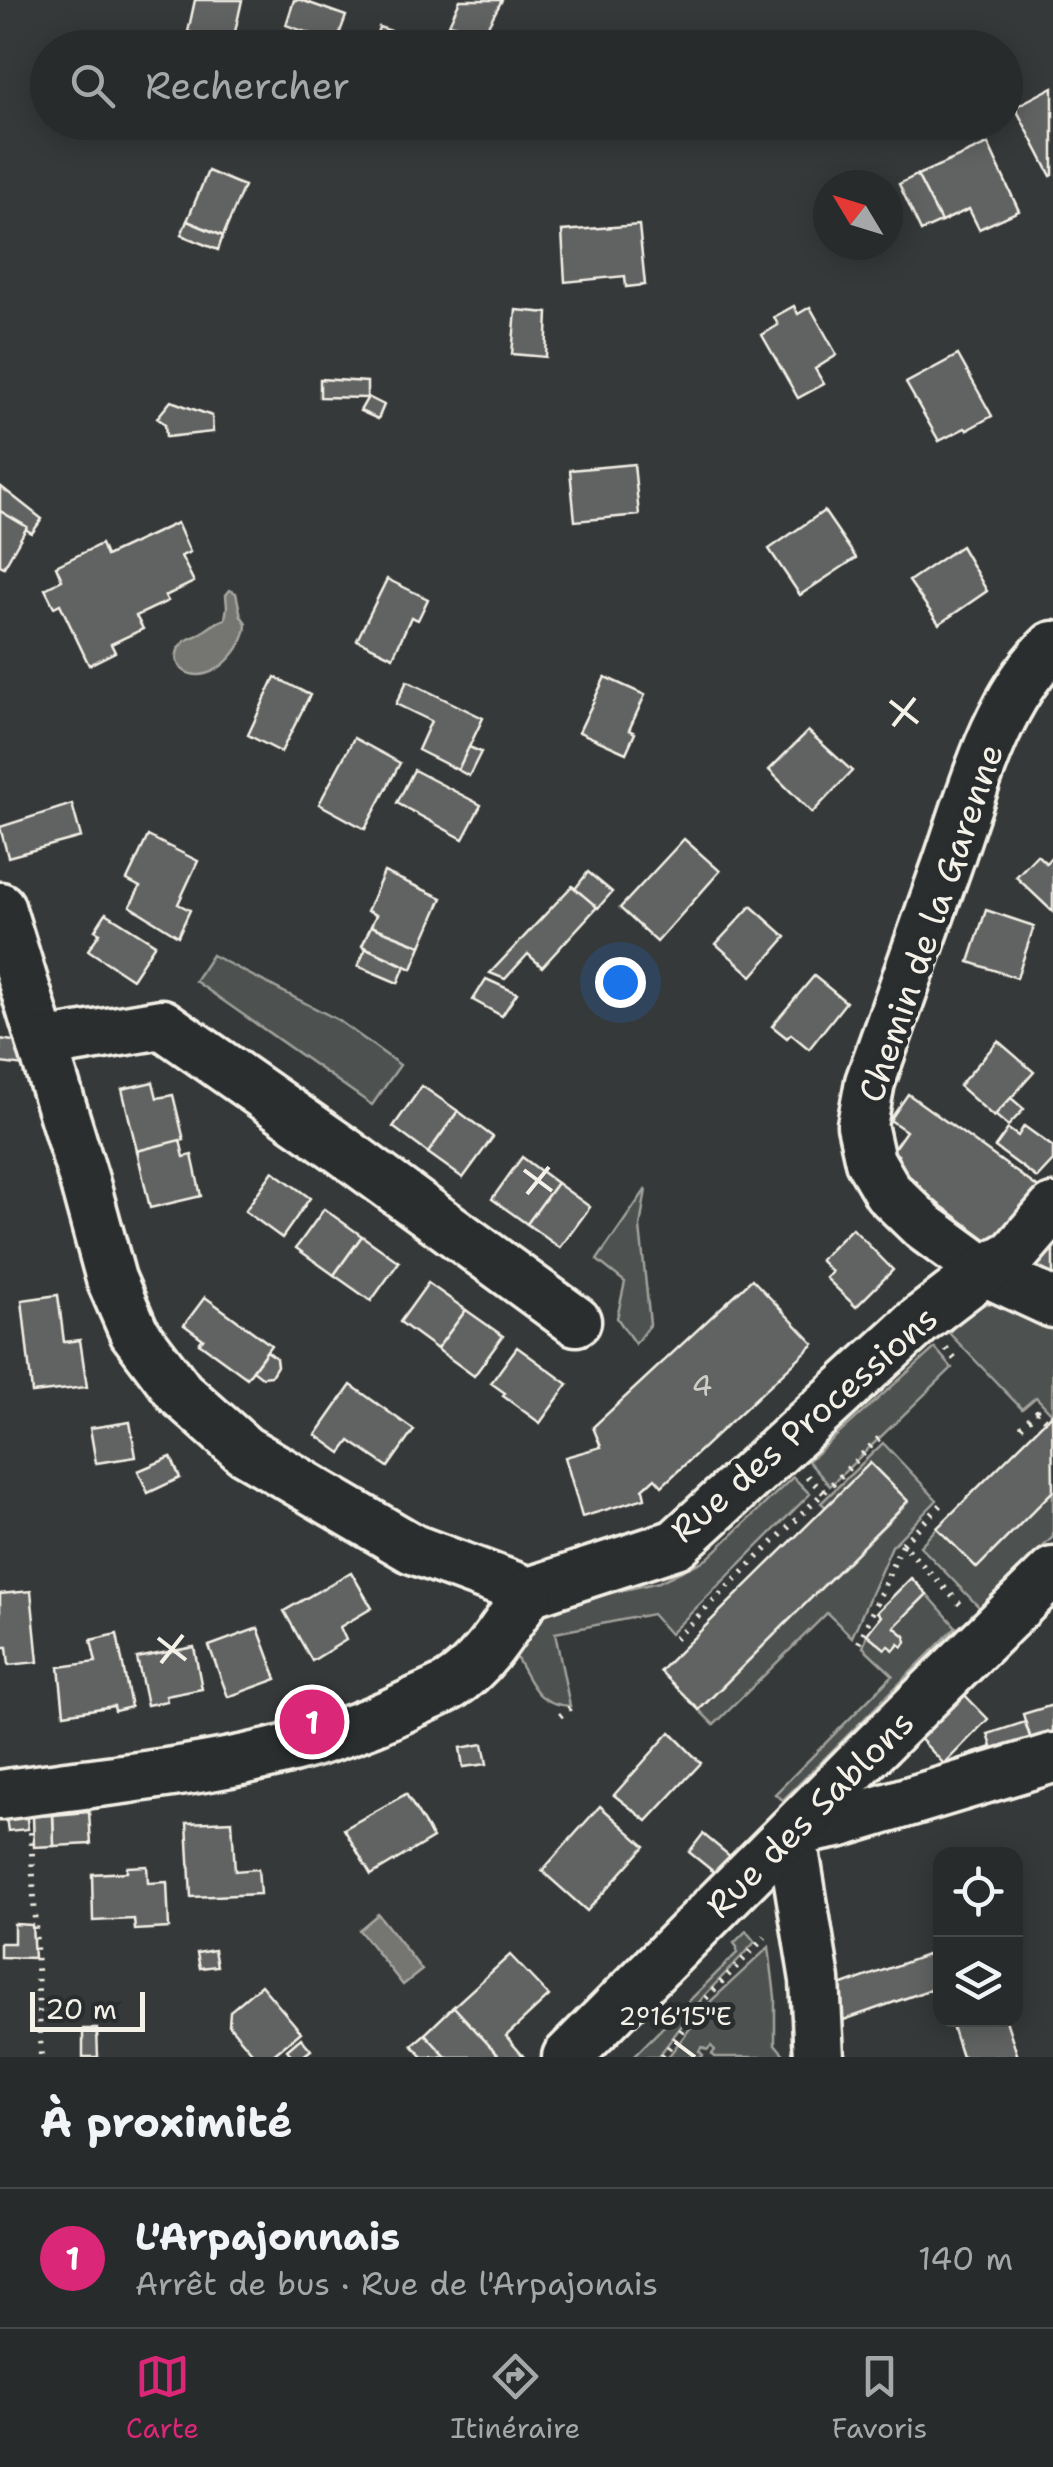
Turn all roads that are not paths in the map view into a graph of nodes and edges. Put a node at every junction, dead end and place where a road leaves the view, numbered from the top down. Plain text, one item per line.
1 (1053, 646) edge
2 (0, 907) edge
3 (42, 1044) junction
4 (1053, 1209) edge
5 (984, 1270) junction
6 (1053, 1303) edge
7 (576, 1321) dead end
8 (1050, 1580) edge
9 (528, 1592) junction
10 (1053, 1758) edge
11 (14, 1793) edge
12 (791, 1832) junction
13 (568, 2057) edge
14 (819, 2057) edge

1 - 5 street, Chemin de la Garenne
2 - 3 street
3 - 7 street
3 - 9 street
4 - 5 street, Rue des Processions
5 - 6 street, Chemin de la Garenne
5 - 9 street, Rue des Processions
8 - 12 street, Rue des Sablons
9 - 11 street
10 - 12 street
12 - 13 street, Rue des Sablons
12 - 14 street

